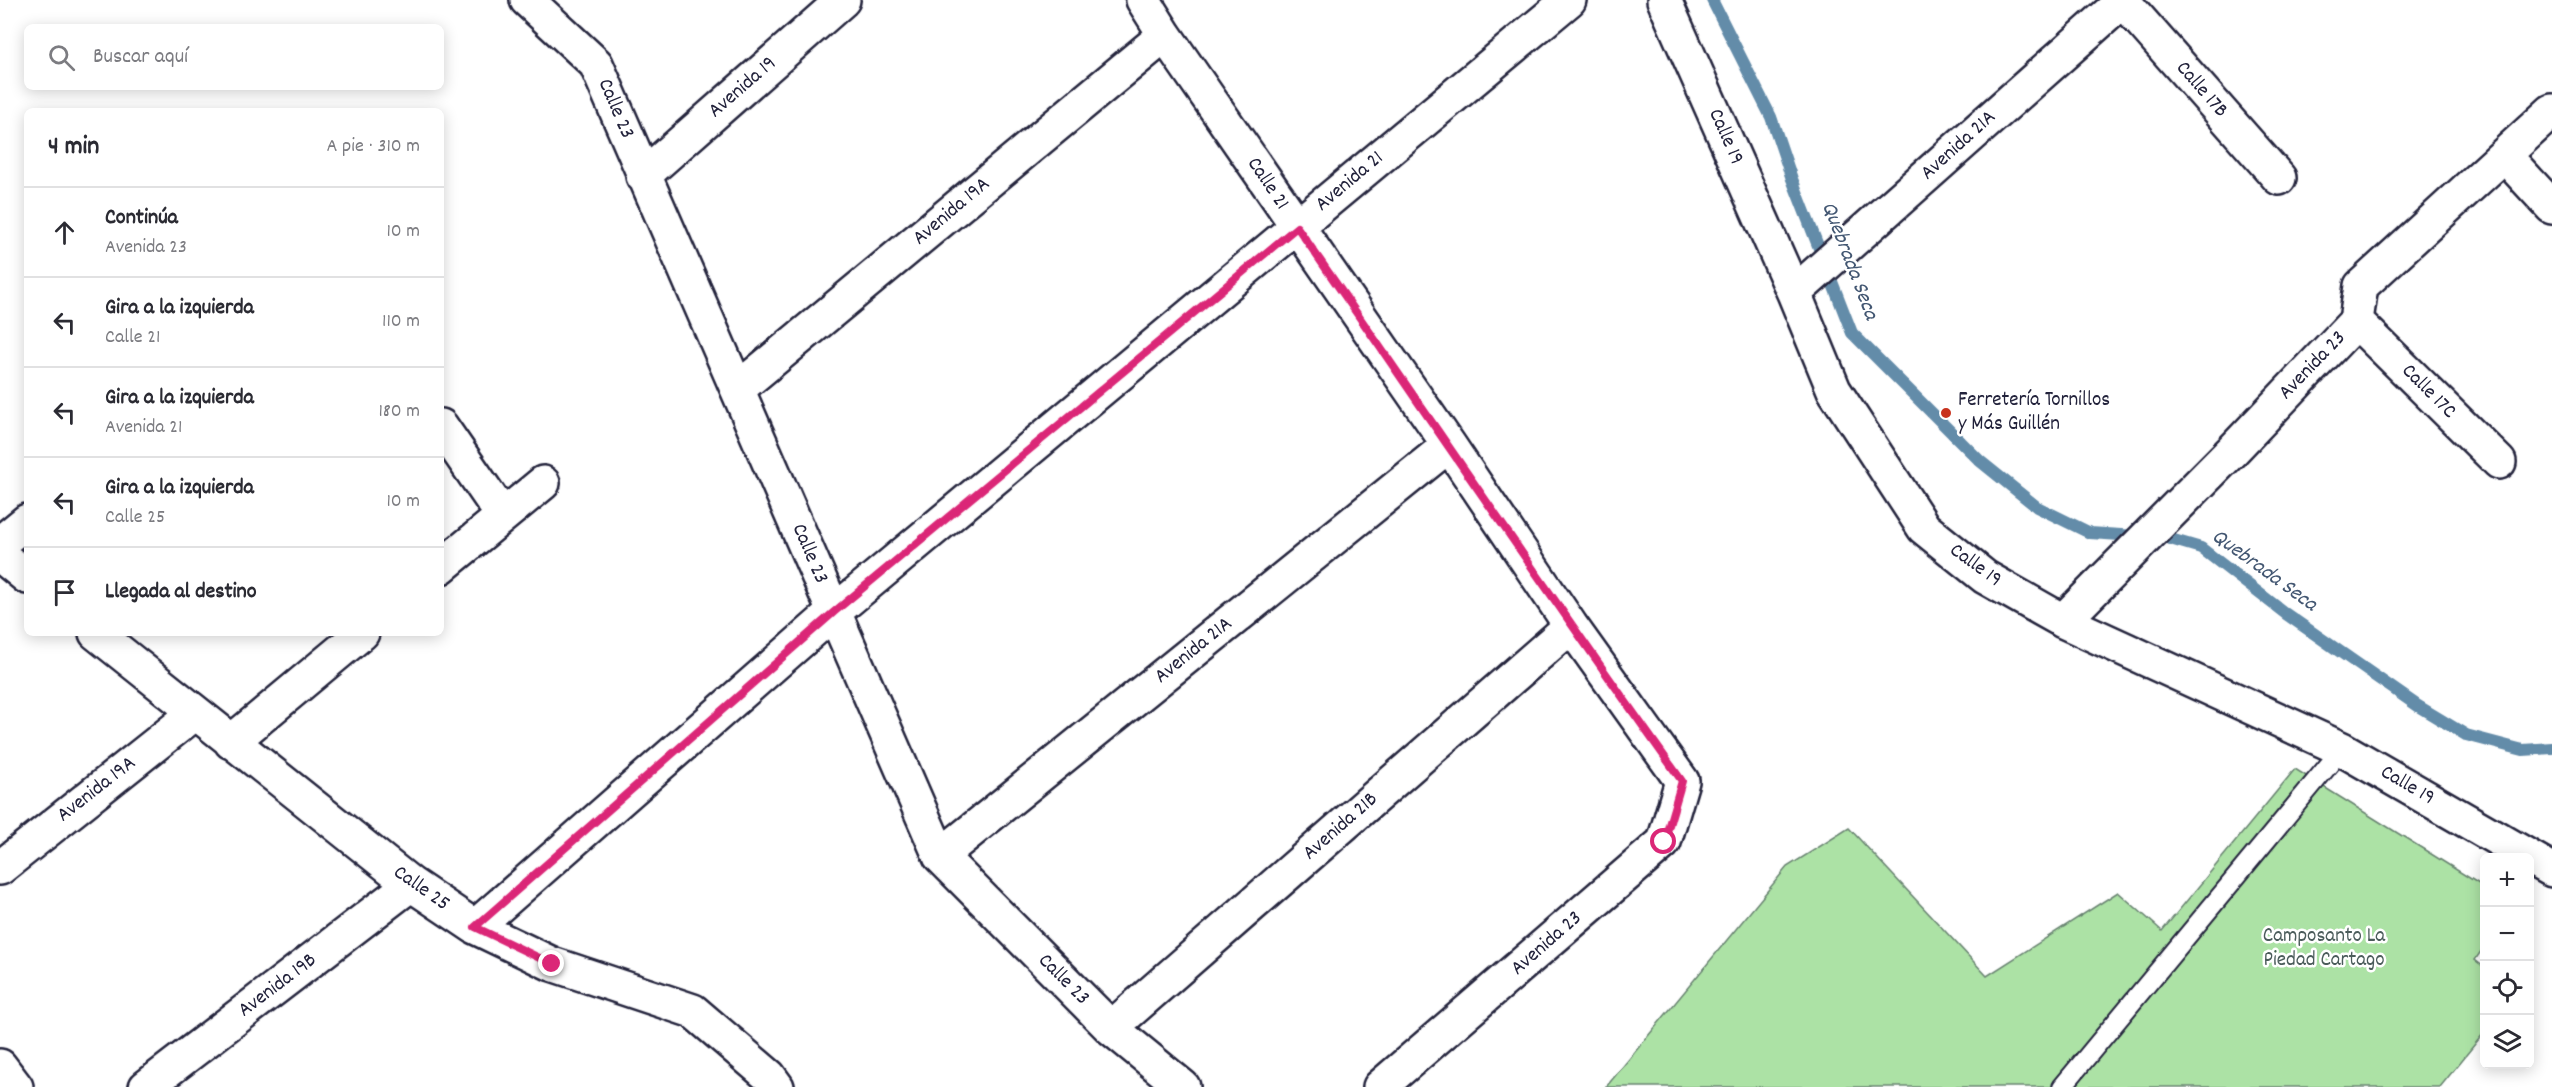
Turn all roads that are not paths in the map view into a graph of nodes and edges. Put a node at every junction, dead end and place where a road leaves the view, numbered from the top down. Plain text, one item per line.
1 (527, 0) edge
2 (843, 0) edge
3 (1143, 0) edge
4 (1569, 0) edge
5 (1665, 0) edge
6 (2123, 1) edge
7 (1165, 35) junction
8 (2552, 111) edge
9 (2504, 155) junction
10 (643, 176) junction
11 (2278, 178) dead end
12 (2552, 207) edge
13 (1297, 227) junction
14 (1794, 293) junction
15 (2356, 321) junction
16 (738, 388) junction
17 (444, 430) edge
18 (1449, 445) junction
19 (2499, 462) dead end
20 (543, 483) dead end
21 (503, 516) junction
22 (24, 523) edge
23 (0, 543) edge
24 (0, 555) edge
25 (444, 565) edge
26 (24, 575) edge
27 (834, 612) junction
28 (2063, 621) junction
29 (1571, 626) junction
30 (100, 636) edge
31 (358, 636) edge
32 (195, 713) junction
33 (231, 742) junction
34 (2342, 749) junction
35 (1682, 781) joint
36 (940, 856) junction
37 (0, 868) edge
38 (2552, 870) edge
39 (411, 884) junction
40 (475, 927) junction
41 (1111, 1028) junction
42 (0, 1066) edge
43 (16, 1087) edge
44 (146, 1087) edge
45 (777, 1087) edge
46 (1183, 1087) edge
47 (1380, 1087) edge
48 (2062, 1087) edge

1 - 10 street, Calle 23
2 - 10 street, Avenida 19
3 - 7 street, Calle 21
4 - 13 street, Avenida 21
5 - 14 street, Calle 19
6 - 11 street, Calle 17B
6 - 14 street, Avenida 21A
7 - 13 street, Calle 21
7 - 16 street, Avenida 19A
8 - 9 street, Avenida 23
9 - 12 street
9 - 15 street, Avenida 23
10 - 16 street, Calle 23
13 - 18 street, Calle 21
13 - 27 street, Avenida 21
14 - 28 street, Calle 19
15 - 19 street, Calle 17C
15 - 28 street, Avenida 23
16 - 27 street, Calle 23
17 - 21 street
18 - 29 street, Calle 21
18 - 36 street, Avenida 21A
20 - 21 street
21 - 25 street
22 - 23 street
24 - 26 street
27 - 36 street, Calle 23
27 - 40 street, Avenida 21
28 - 34 street, Calle 19
29 - 35 street, Calle 21
29 - 41 street, Avenida 21B
30 - 32 street, Calle 25
31 - 33 street
32 - 33 street, Calle 25
32 - 37 street, Avenida 19A
33 - 39 street, Calle 25
34 - 38 street, Calle 19
34 - 48 lane
35 - 47 street, Avenida 23
36 - 41 street, Calle 23
39 - 40 street, Calle 25
39 - 44 street, Avenida 19B
40 - 45 street, Calle 25
41 - 46 street, Calle 23
42 - 43 street

